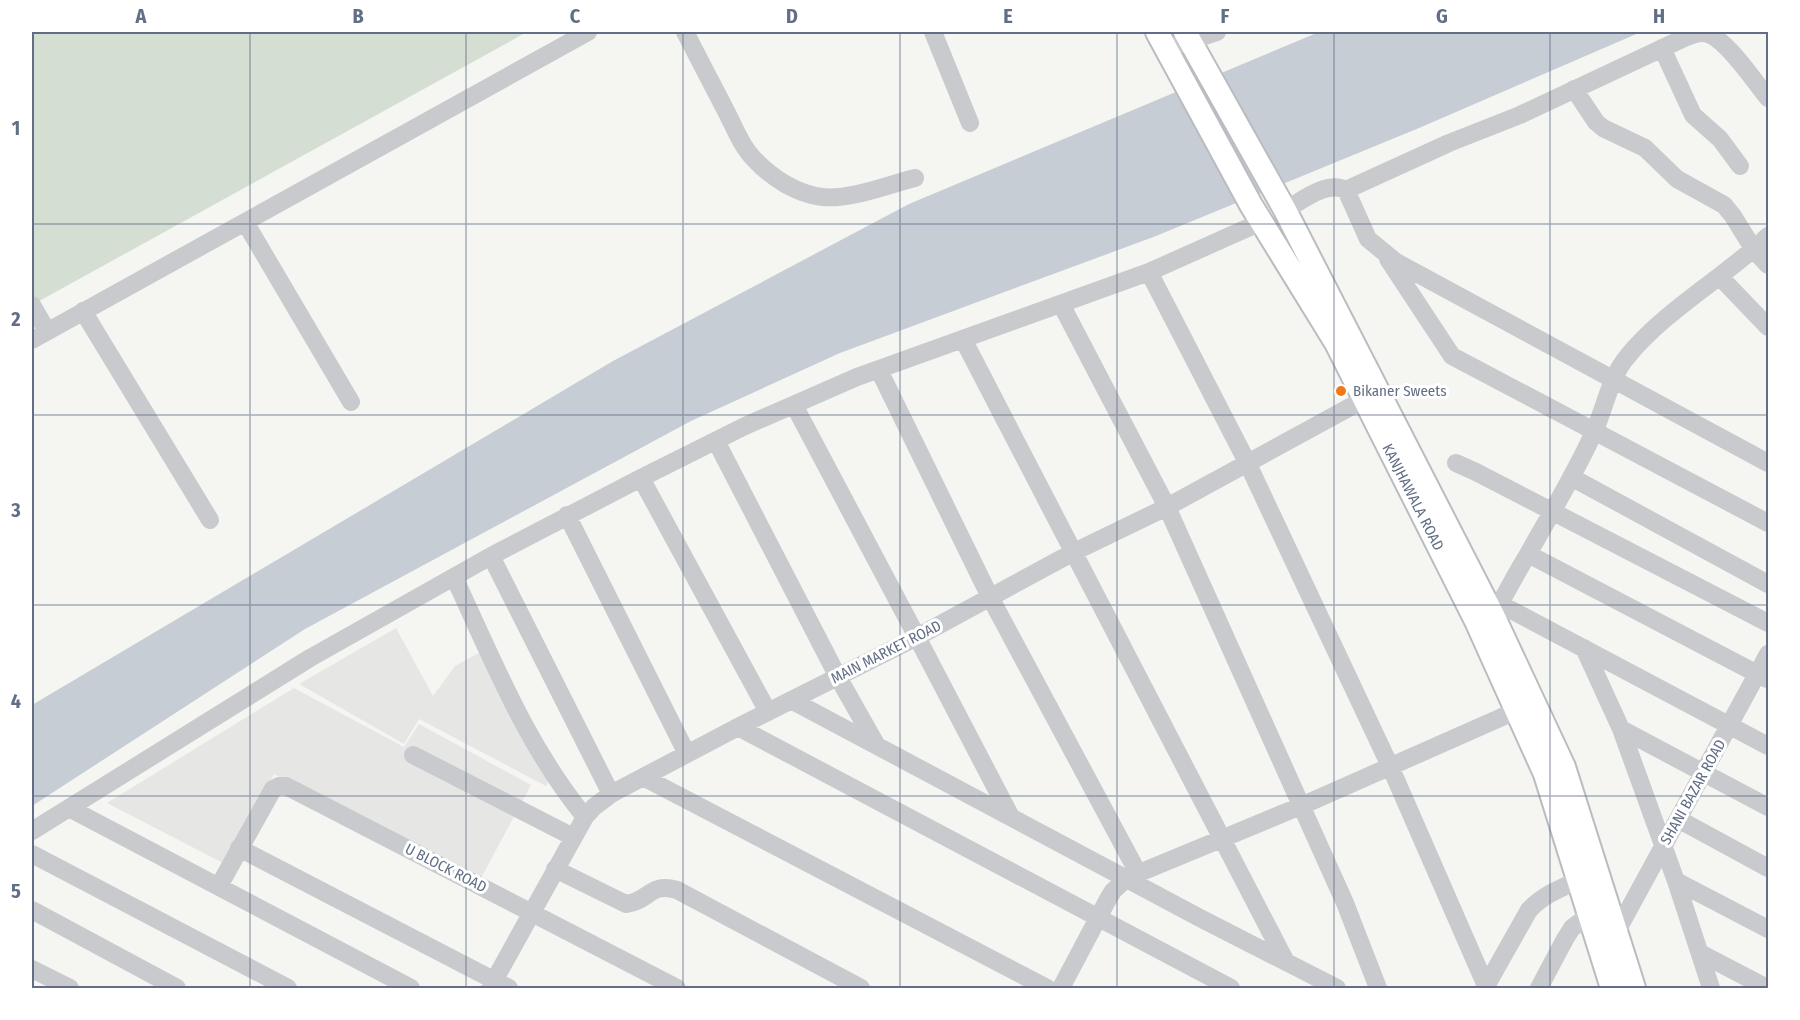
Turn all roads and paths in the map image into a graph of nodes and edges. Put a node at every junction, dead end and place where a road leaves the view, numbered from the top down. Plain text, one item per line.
1 (588, 32) edge
2 (685, 32) edge
3 (933, 32) edge
4 (1217, 32) edge
5 (1188, 36) edge
6 (1162, 40) edge
7 (1662, 48) junction
8 (1574, 89) junction
9 (1768, 98) edge
10 (970, 123) dead end
11 (1740, 166) dead end
12 (915, 178) dead end
13 (1346, 190) junction
14 (1281, 204) junction
15 (1256, 213) junction
16 (245, 222) junction
17 (1768, 236) edge
18 (1754, 250) junction
19 (1384, 252) junction
20 (1768, 265) edge
21 (1149, 272) junction
22 (1720, 277) junction
23 (1061, 304) junction
24 (32, 305) edge
25 (83, 311) junction
26 (1768, 327) edge
27 (39, 335) edge
28 (963, 339) junction
29 (879, 370) junction
30 (1614, 381) junction
31 (1370, 395) junction
32 (351, 402) dead end
33 (794, 405) junction
34 (1594, 431) junction
35 (716, 441) junction
36 (1247, 462) junction
37 (1456, 463) dead end
38 (1768, 463) edge
39 (1570, 477) junction
40 (640, 478) junction
41 (1167, 507) junction
42 (1553, 512) junction
43 (567, 515) junction
44 (210, 520) dead end
45 (1768, 523) edge
46 (1072, 553) junction
47 (1528, 554) junction
48 (490, 556) junction
49 (454, 577) junction
50 (1768, 584) edge
51 (990, 597) junction
52 (1496, 610) junction
53 (1768, 623) edge
54 (917, 637) junction
55 (1584, 648) junction
56 (1768, 654) edge
57 (838, 677) junction
58 (1763, 677) edge
59 (791, 700) junction
60 (1525, 707) junction
61 (768, 712) junction
62 (1729, 725) junction
63 (738, 727) junction
64 (1621, 729) junction
65 (1768, 746) edge
66 (877, 747) junction
67 (687, 754) junction
68 (413, 755) dead end
69 (1390, 766) junction
70 (1704, 772) junction
71 (643, 777) junction
72 (611, 794) junction
73 (1301, 806) junction
74 (1768, 807) edge
75 (69, 808) junction
76 (585, 817) junction
77 (1011, 818) junction
78 (1678, 819) junction
79 (32, 831) edge
80 (573, 837) junction
81 (1222, 838) junction
82 (1663, 846) junction
83 (240, 848) junction
84 (32, 854) edge
85 (555, 868) junction
86 (1768, 868) edge
87 (1132, 876) junction
88 (1579, 880) junction
89 (1676, 881) junction
90 (219, 886) junction
91 (32, 909) edge
92 (531, 912) junction
93 (1589, 915) junction
94 (1100, 918) junction
95 (1768, 929) edge
96 (1617, 931) junction
97 (1595, 937) junction
98 (1700, 953) junction
99 (1286, 962) junction
100 (32, 969) edge
101 (498, 986) edge
102 (1485, 987) edge
103 (70, 988) edge
104 (177, 988) edge
105 (288, 988) edge
106 (411, 988) edge
107 (677, 988) edge
108 (861, 988) edge
109 (1047, 988) edge
110 (1061, 988) edge
111 (1231, 988) edge
112 (1337, 988) edge
113 (1378, 988) edge
114 (1539, 988) edge
115 (1612, 988) edge
116 (1634, 988) edge
117 (1711, 988) edge
118 (1767, 988) edge

1 - 16 street
2 - 12 street
3 - 10 street
4 - 5 street
5 - 6 street
5 - 14 main road, KANJHAWALA ROAD
6 - 15 main road, KANJHAWALA ROAD
7 - 8 street
7 - 9 street
7 - 11 street
8 - 13 street
8 - 18 street
13 - 14 street
13 - 19 street
14 - 31 main road, KANJHAWALA ROAD
15 - 21 street
15 - 31 main road, KANJHAWALA ROAD
16 - 25 street
16 - 32 street
17 - 18 street
18 - 20 street
18 - 22 street
19 - 30 street
19 - 34 street
21 - 23 street
21 - 36 street
22 - 26 street
22 - 30 street
23 - 28 street
23 - 41 street
24 - 27 street
25 - 27 street
25 - 44 street
28 - 29 street
28 - 46 street
29 - 33 street
29 - 51 street
30 - 34 street
30 - 38 street
31 - 36 street, MAIN MARKET ROAD
31 - 52 main road, KANJHAWALA ROAD
31 - 60 main road, KANJHAWALA ROAD
33 - 35 street
33 - 54 street
34 - 39 street
34 - 45 street
35 - 40 street
35 - 57 street
36 - 41 street, MAIN MARKET ROAD
36 - 69 street
37 - 42 street
39 - 42 street
39 - 50 street
40 - 43 street
40 - 61 street
41 - 46 street, MAIN MARKET ROAD
41 - 73 street
42 - 47 street
42 - 53 street
43 - 48 street
43 - 67 street
46 - 51 street, MAIN MARKET ROAD
46 - 81 street
47 - 52 street
47 - 58 street
48 - 49 street
48 - 72 street
49 - 75 street
49 - 76 street
51 - 54 street, MAIN MARKET ROAD
51 - 87 street
52 - 55 street
52 - 60 main road, KANJHAWALA ROAD
54 - 57 street, MAIN MARKET ROAD
54 - 77 street
55 - 62 street
55 - 64 street
56 - 58 street, SHANI BAZAR ROAD
57 - 59 street, MAIN MARKET ROAD
57 - 66 street
58 - 62 street, SHANI BAZAR ROAD
59 - 61 street, MAIN MARKET ROAD
59 - 66 street
60 - 69 street
60 - 88 main road, KANJHAWALA ROAD
60 - 96 main road, KANJHAWALA ROAD
61 - 63 street, MAIN MARKET ROAD
62 - 65 street
62 - 70 street, SHANI BAZAR ROAD
63 - 67 street, MAIN MARKET ROAD
63 - 94 street
64 - 70 street
64 - 82 street
66 - 77 street
67 - 71 street, MAIN MARKET ROAD
68 - 80 street
69 - 73 street
69 - 102 street
70 - 74 street
70 - 78 street, SHANI BAZAR ROAD
71 - 72 street, MAIN MARKET ROAD
71 - 109 street
72 - 76 street, MAIN MARKET ROAD
73 - 81 street
73 - 113 street
75 - 79 street
75 - 90 street
76 - 80 street, MAIN MARKET ROAD
77 - 87 street
78 - 82 street, SHANI BAZAR ROAD
78 - 86 street
80 - 85 street, MAIN MARKET ROAD
81 - 87 street
81 - 99 street
82 - 89 street
82 - 96 street, SHANI BAZAR ROAD
83 - 90 street, U BLOCK ROAD
83 - 92 street, U BLOCK ROAD
83 - 101 street
84 - 105 street
85 - 92 street, MAIN MARKET ROAD
85 - 108 street
87 - 94 street
87 - 99 street
88 - 93 main road, KANJHAWALA ROAD
88 - 102 street
89 - 95 street
89 - 98 street
90 - 106 street
91 - 104 street
92 - 101 street, MAIN MARKET ROAD
92 - 107 street, U BLOCK ROAD
93 - 97 main road, KANJHAWALA ROAD
93 - 114 street
94 - 110 street
94 - 111 street
96 - 97 street
96 - 116 main road, KANJHAWALA ROAD
97 - 115 main road, KANJHAWALA ROAD
98 - 117 street
98 - 118 street
99 - 112 street
100 - 103 street

